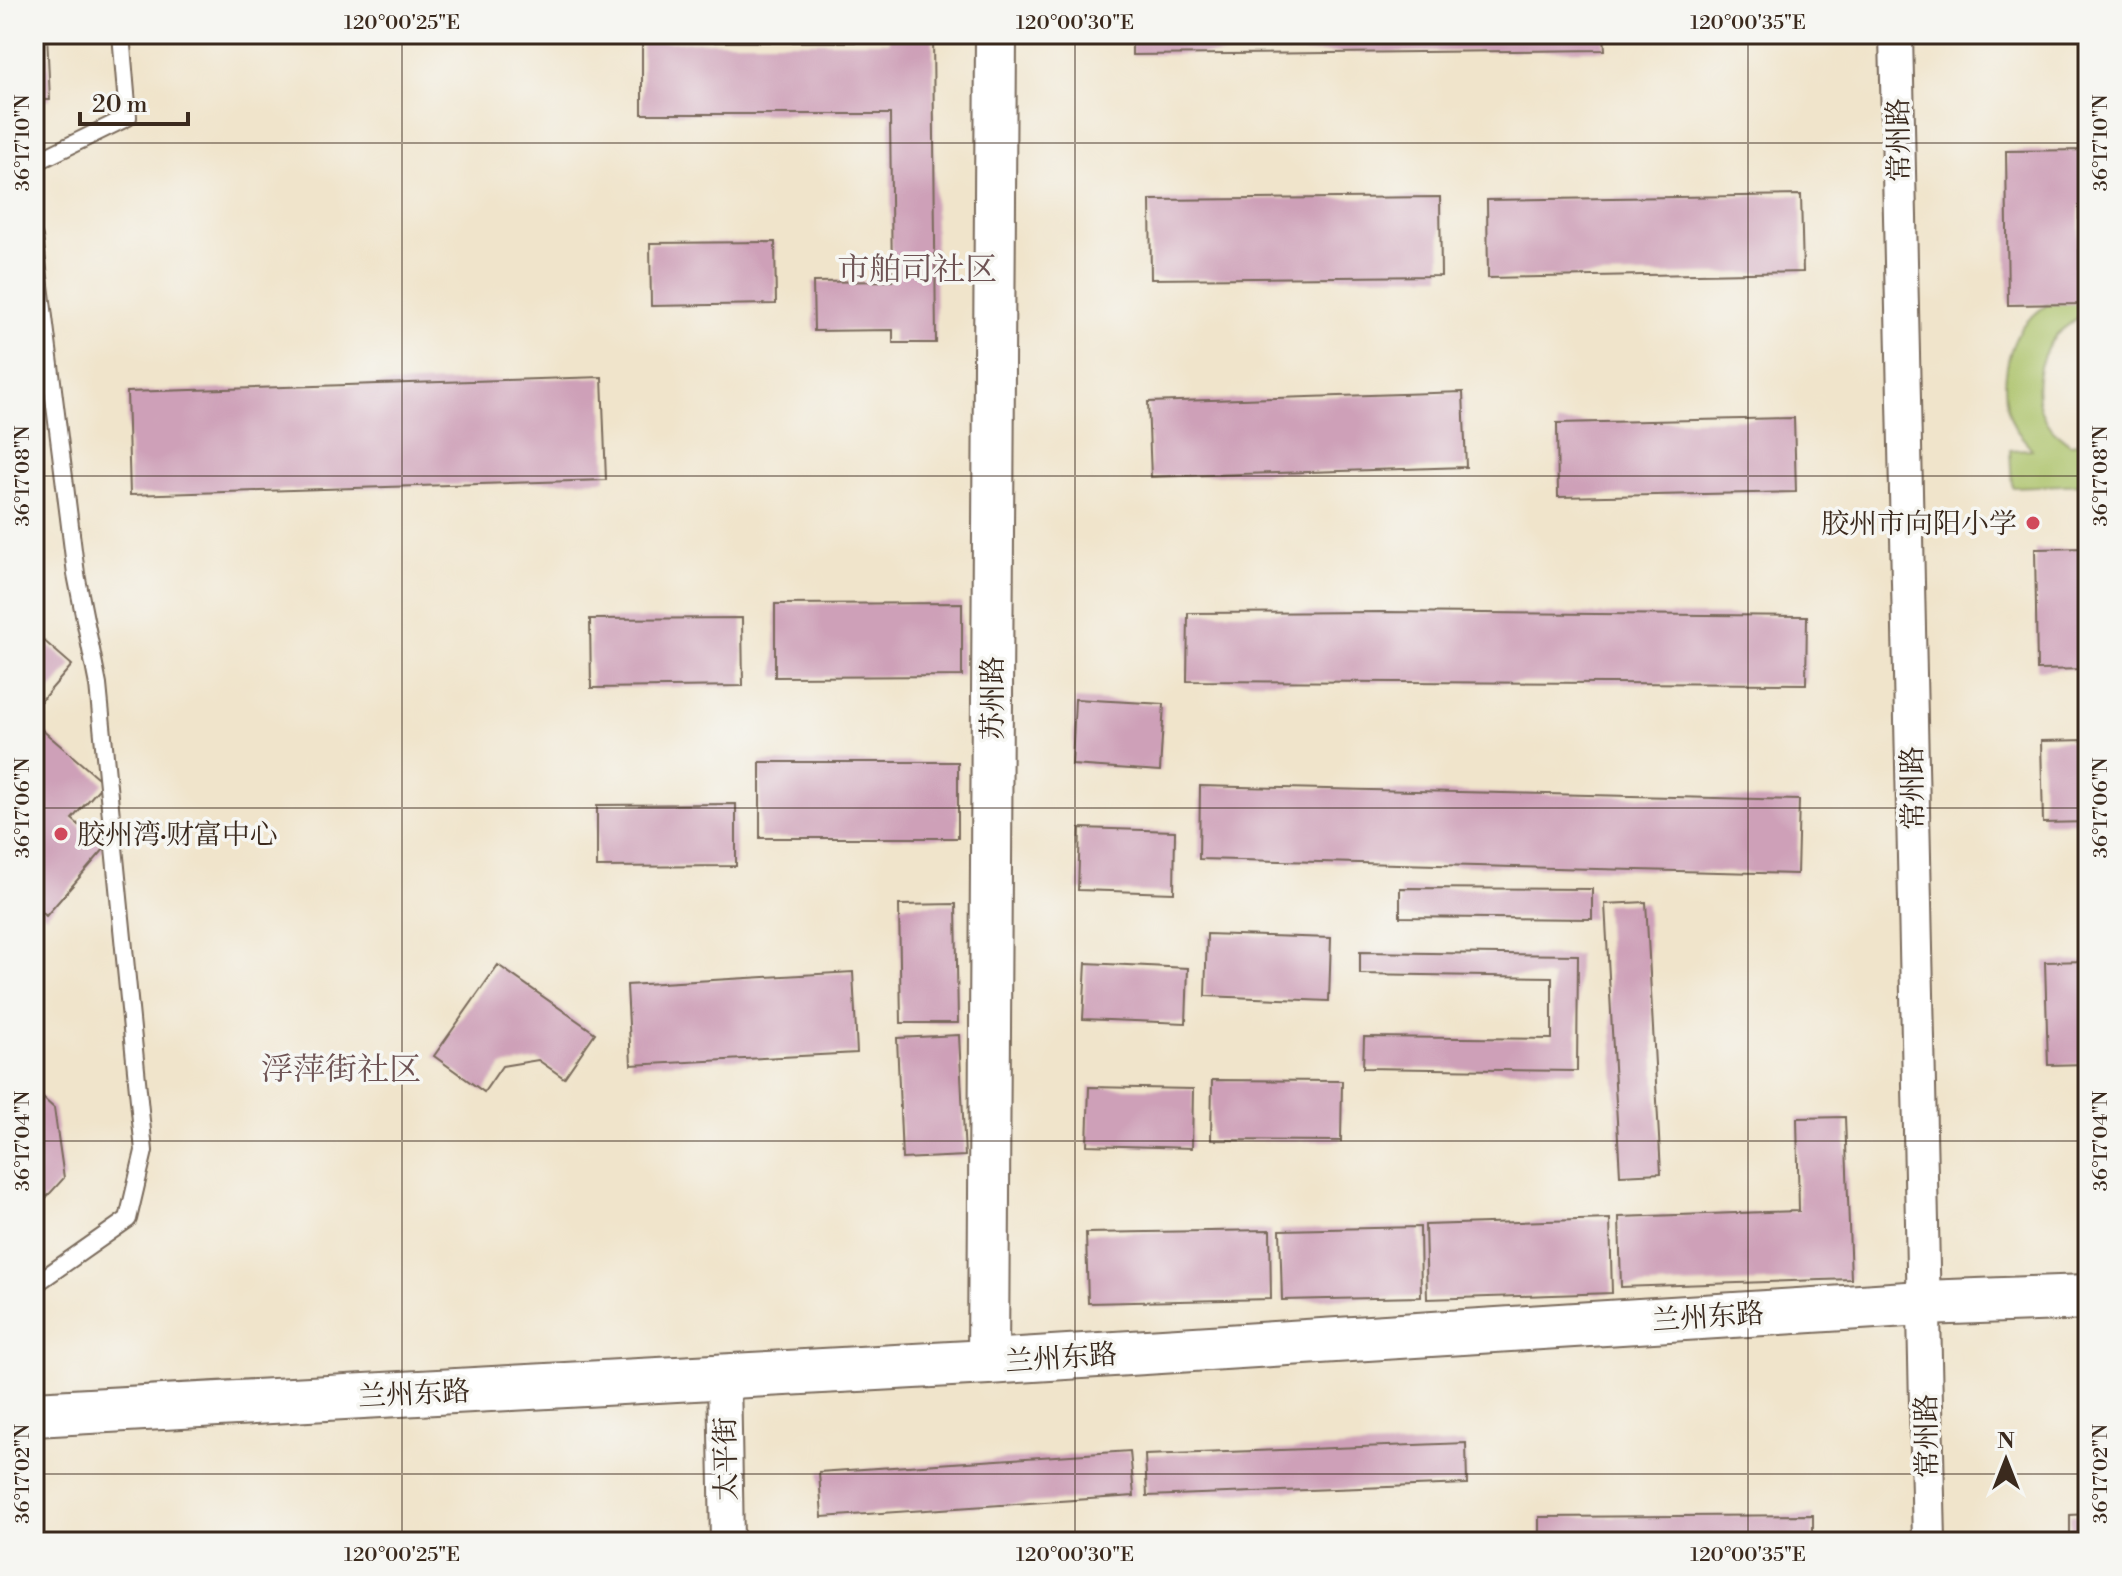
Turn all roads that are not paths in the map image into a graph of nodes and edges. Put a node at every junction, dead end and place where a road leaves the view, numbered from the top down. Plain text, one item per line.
1 (121, 34) edge
2 (996, 34) edge
3 (1896, 34) edge
4 (34, 163) edge
5 (34, 237) edge
6 (34, 1285) edge
7 (2088, 1297) edge
8 (1923, 1303) junction
9 (988, 1362) junction
10 (724, 1376) junction
11 (34, 1414) edge
12 (727, 1542) edge
13 (1929, 1542) edge

1 - 4 lane
2 - 9 street, 苏州路
3 - 8 street, 常州路
5 - 6 lane
7 - 8 main road, 兰州东路
8 - 9 main road, 兰州东路
8 - 13 street, 常州路
9 - 10 main road, 兰州东路
10 - 11 main road, 兰州东路
10 - 12 street, 太平街

